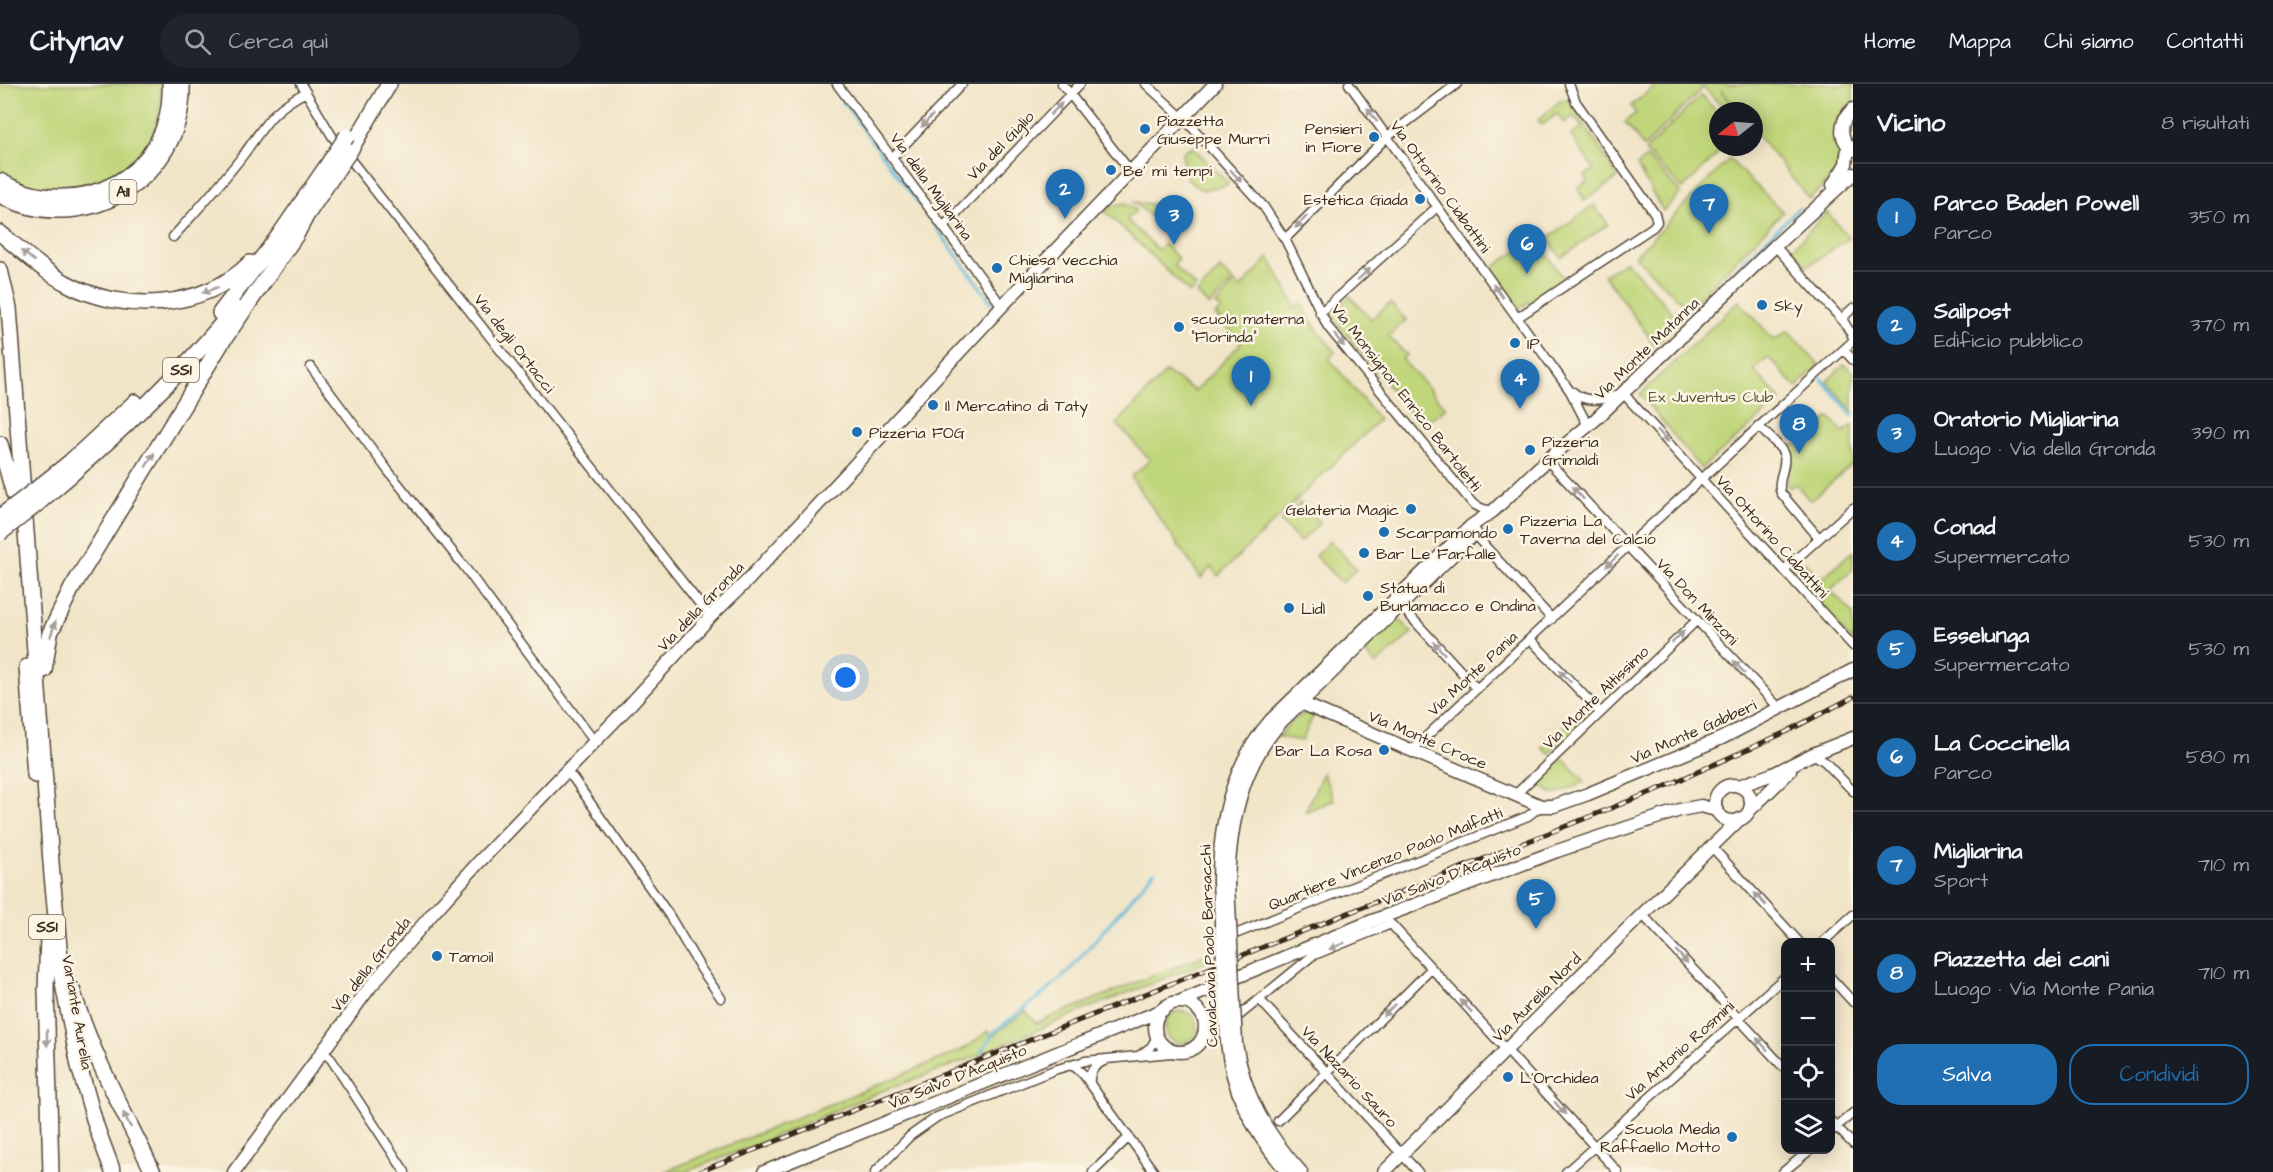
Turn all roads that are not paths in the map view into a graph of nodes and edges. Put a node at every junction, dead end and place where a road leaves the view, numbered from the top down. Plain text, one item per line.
1 (170, 84) edge
2 (182, 84) edge
3 (379, 84) edge
4 (389, 84) edge
5 (837, 84) edge
6 (962, 84) edge
7 (1062, 84) edge
8 (1080, 84) edge
9 (1146, 84) edge
10 (1215, 84) edge
11 (1349, 84) edge
12 (1457, 84) edge
13 (1569, 84) edge
14 (303, 88) edge
15 (1070, 94) junction
16 (1853, 110) edge
17 (1182, 117) junction
18 (1387, 136) junction
19 (1851, 148) edge
20 (892, 158) junction
21 (334, 166) junction
22 (1131, 172) junction
23 (1853, 174) edge
24 (0, 181) edge
25 (0, 195) edge
26 (1819, 206) junction
27 (1437, 207) junction
28 (301, 214) junction
29 (943, 227) junction
30 (0, 233) edge
31 (173, 237) dead end
32 (1285, 239) junction
33 (1775, 246) junction
34 (0, 270) edge
35 (0, 300) edge
36 (1002, 306) junction
37 (1853, 308) edge
38 (1320, 313) junction
39 (1517, 318) junction
40 (1841, 319) junction
41 (1853, 339) edge
42 (1844, 350) junction
43 (1853, 360) edge
44 (311, 367) dead end
45 (1570, 391) junction
46 (1623, 393) junction
47 (1588, 426) junction
48 (1758, 426) junction
49 (0, 444) edge
50 (1547, 460) junction
51 (1701, 479) junction
52 (14, 494) junction
53 (35, 497) junction
54 (1473, 504) junction
55 (1853, 508) edge
56 (1493, 511) junction
57 (0, 517) edge
58 (1472, 530) junction
59 (0, 533) edge
60 (1820, 538) junction
61 (1627, 547) junction
62 (1785, 569) junction
63 (1401, 606) junction
64 (710, 617) junction
65 (1552, 619) junction
66 (1696, 621) junction
67 (1530, 639) junction
68 (1853, 646) edge
69 (1853, 670) edge
70 (1477, 689) junction
71 (1301, 697) junction
72 (1780, 709) junction
73 (1600, 712) junction
74 (42, 728) junction
75 (1853, 738) edge
76 (594, 741) junction
77 (1412, 750) junction
78 (1808, 756) junction
79 (565, 772) junction
80 (1738, 786) junction
81 (1853, 791) edge
82 (1719, 792) junction
83 (1515, 795) junction
84 (1541, 806) junction
85 (1680, 810) junction
86 (1719, 813) junction
87 (1744, 816) junction
88 (1712, 846) junction
89 (1642, 914) junction
90 (1853, 915) edge
91 (52, 932) junction
92 (1238, 933) dead end
93 (1795, 938) edge
94 (1827, 938) edge
95 (1431, 969) junction
96 (1237, 977) dead end
97 (1781, 979) edge
98 (1835, 982) edge
99 (721, 998) dead end
100 (1259, 999) junction
101 (1853, 1002) edge
102 (1178, 1003) junction
103 (1163, 1010) junction
104 (1240, 1015) dead end
105 (1201, 1016) junction
106 (1738, 1017) junction
107 (1127, 1024) junction
108 (1156, 1032) junction
109 (1200, 1041) junction
110 (1232, 1043) junction
111 (1506, 1049) junction
112 (322, 1051) junction
113 (1182, 1052) junction
114 (1139, 1055) junction
115 (1107, 1060) junction
116 (1068, 1065) junction
117 (1781, 1065) edge
118 (1326, 1073) junction
119 (1090, 1084) junction
120 (1853, 1113) edge
121 (1278, 1121) dead end
122 (1835, 1124) edge
123 (1835, 1129) edge
124 (1129, 1137) junction
125 (1853, 1144) edge
126 (1595, 1146) junction
127 (1402, 1154) junction
128 (1804, 1154) edge
129 (51, 1172) edge
130 (102, 1172) edge
131 (113, 1172) edge
132 (153, 1172) edge
133 (234, 1172) edge
134 (405, 1172) edge
135 (764, 1172) edge
136 (875, 1172) edge
137 (1093, 1172) edge
138 (1154, 1172) edge
139 (1288, 1172) edge
140 (1300, 1172) edge
141 (1384, 1172) edge
142 (1418, 1172) edge
143 (1566, 1172) edge
144 (1618, 1172) edge
145 (1783, 1172) edge

1 - 24 highway
2 - 25 highway, A11
3 - 21 highway, SS1, bridge
4 - 21 highway, SS1, bridge
5 - 20 street, Via della Migliarina
6 -> 20 street
7 - 15 street
8 - 15 street, Via del Giglio
9 - 17 street, Via Monsignor Enrico Bartoletti
10 - 17 street, Via della Gronda
18 -> 11 street, Via Ottorino Ciabattini
12 - 18 street
13 - 39 street
14 - 31 street
14 - 64 street, Via degli Ortacci
15 - 22 street
29 -> 15 street, Via del Giglio
16 - 19 street
17 - 22 street, Via della Gronda
17 -> 32 street, Via Monsignor Enrico Bartoletti
18 - 27 street, Via Ottorino Ciabattini
18 -> 32 street
19 - 26 street, Via Monte Matanna
20 - 29 street, Via della Migliarina
21 - 28 highway, SS1
22 - 36 street, Via della Gronda
23 - 26 street, Via Monte Matanna
26 - 33 street, Via Monte Matanna
38 -> 27 street
39 -> 27 street, Via Ottorino Ciabattini
28 -> 30 highway
28 - 53 highway, SS1
74 -> 28 highway
29 - 36 street, Via della Migliarina
32 - 38 street, Via Monsignor Enrico Bartoletti
33 - 40 street
33 - 46 street, Via Monte Matanna
34 - 74 highway
35 - 52 highway
36 - 64 street, Via della Gronda
37 - 40 street
38 -> 54 street, Via Monsignor Enrico Bartoletti
39 - 45 street, Via Ottorino Ciabattini
40 - 41 street
41 - 42 street, Via Monte Pania
42 - 43 street
42 - 48 street, Via Monte Pania
44 - 76 street
45 - 46 street
45 - 47 street, Via Ottorino Ciabattini
46 - 47 street, Via Monte Matanna
46 -> 51 street, Via Ottorino Ciabattini
47 - 50 street, Via Monte Matanna
48 - 51 street, Via Monte Pania
48 - 60 street
49 - 52 highway, SS1
50 - 56 street, Via Monte Matanna
61 -> 50 street, Via Don Minzoni
51 - 61 street, Via Monte Pania
51 - 62 street, Via Ottorino Ciabattini
52 - 91 highway, Variante Aurelia / SS1
53 - 57 highway, SS1, bridge
53 - 59 highway, bridge
54 - 56 street, Via Monsignor Enrico Bartoletti
54 - 58 street
55 - 60 street
56 - 58 street, Via Monte Matanna
58 - 63 street, Via Monte Matanna
58 - 65 street
58 - 71 street, Via Monte Matanna
60 - 62 street
61 -> 65 street, Via Monte Pania
61 - 66 street, Via Don Minzoni
62 - 68 street, Via Ottorino Ciabattini
70 -> 63 street
63 - 71 street, Via Monte Matanna
64 - 76 street, Via della Gronda
65 - 67 street, Via Monte Pania
72 -> 66 street, Via Don Minzoni
73 -> 66 street, Via Monte Altissimo
67 - 70 street, Via Monte Pania
73 -> 67 street
69 - 72 street, Via Monte Gabberi
70 - 77 street, Via Monte Pania
71 - 77 street, Via Monte Croce
71 - 110 street, Cavalcavia Paolo Barsacchi, bridge
72 - 84 street, Via Monte Gabberi
73 - 83 street, Via Monte Altissimo
74 - 91 highway, Variante Aurelia / SS1
75 - 78 street
76 - 79 street, Via della Gronda
77 - 83 street, Via Monte Croce
78 - 80 street
78 - 81 street
78 - 87 street, Via Aurelia Nord
79 - 99 street
79 - 112 street, Via della Gronda
80 - 82 street
80 - 87 street
82 - 85 street, Via Salvo D'Acquisto
82 - 86 street
83 - 84 street, Via Monte Croce
84 - 92 street, Quartiere Vincenzo Paolo Malfatti
85 - 86 street, Via Salvo D'Acquisto
85 - 96 street, Via Salvo D'Acquisto
86 - 87 street
86 - 88 street, Via Aurelia Nord
87 - 88 street, Via Aurelia Nord
88 - 89 street, Via Aurelia Nord
93 -> 88 street
89 -> 106 street
89 - 111 street, Via Aurelia Nord
90 - 94 street
91 -> 129 highway
91 - 130 highway, Variante Aurelia / SS1
91 - 131 highway, Variante Aurelia / SS1
132 -> 91 highway
95 -> 100 street
111 -> 95 street
95 -> 118 street
97 - 106 street, Via Antonio Rosmini
98 - 101 street
100 - 104 street
100 - 118 street, Via Nazario Sauro
102 - 103 street, Via Salvo D'Acquisto
102 - 105 street
102 - 105 street, Via Salvo D'Acquisto
103 - 107 street, Via Salvo D'Acquisto
103 - 108 street
105 - 109 street, Via Salvo D'Acquisto
105 - 109 street
117 -> 106 street
106 - 126 street, Via Antonio Rosmini
107 - 108 street
107 - 135 street, Via Salvo D'Acquisto
108 - 113 street
108 - 114 street
109 - 113 street
110 - 139 street, Cavalcavia Paolo Barsacchi
110 - 140 street, Cavalcavia Paolo Barsacchi
111 -> 126 street
111 - 127 street, Via Aurelia Nord
112 - 133 street, Via della Gronda
112 - 134 street
113 - 114 street
114 - 115 street
115 - 116 street
115 - 119 street
116 - 119 street
116 - 136 street
118 - 121 street
118 - 127 street, Via Nazario Sauro
119 - 124 street
120 - 122 street
123 - 125 street
124 - 137 street
124 - 138 street
126 - 143 street, Via Antonio Rosmini
126 - 144 street
127 - 141 street, Via Aurelia Nord
127 - 142 street, Via Nazario Sauro
128 - 145 street

